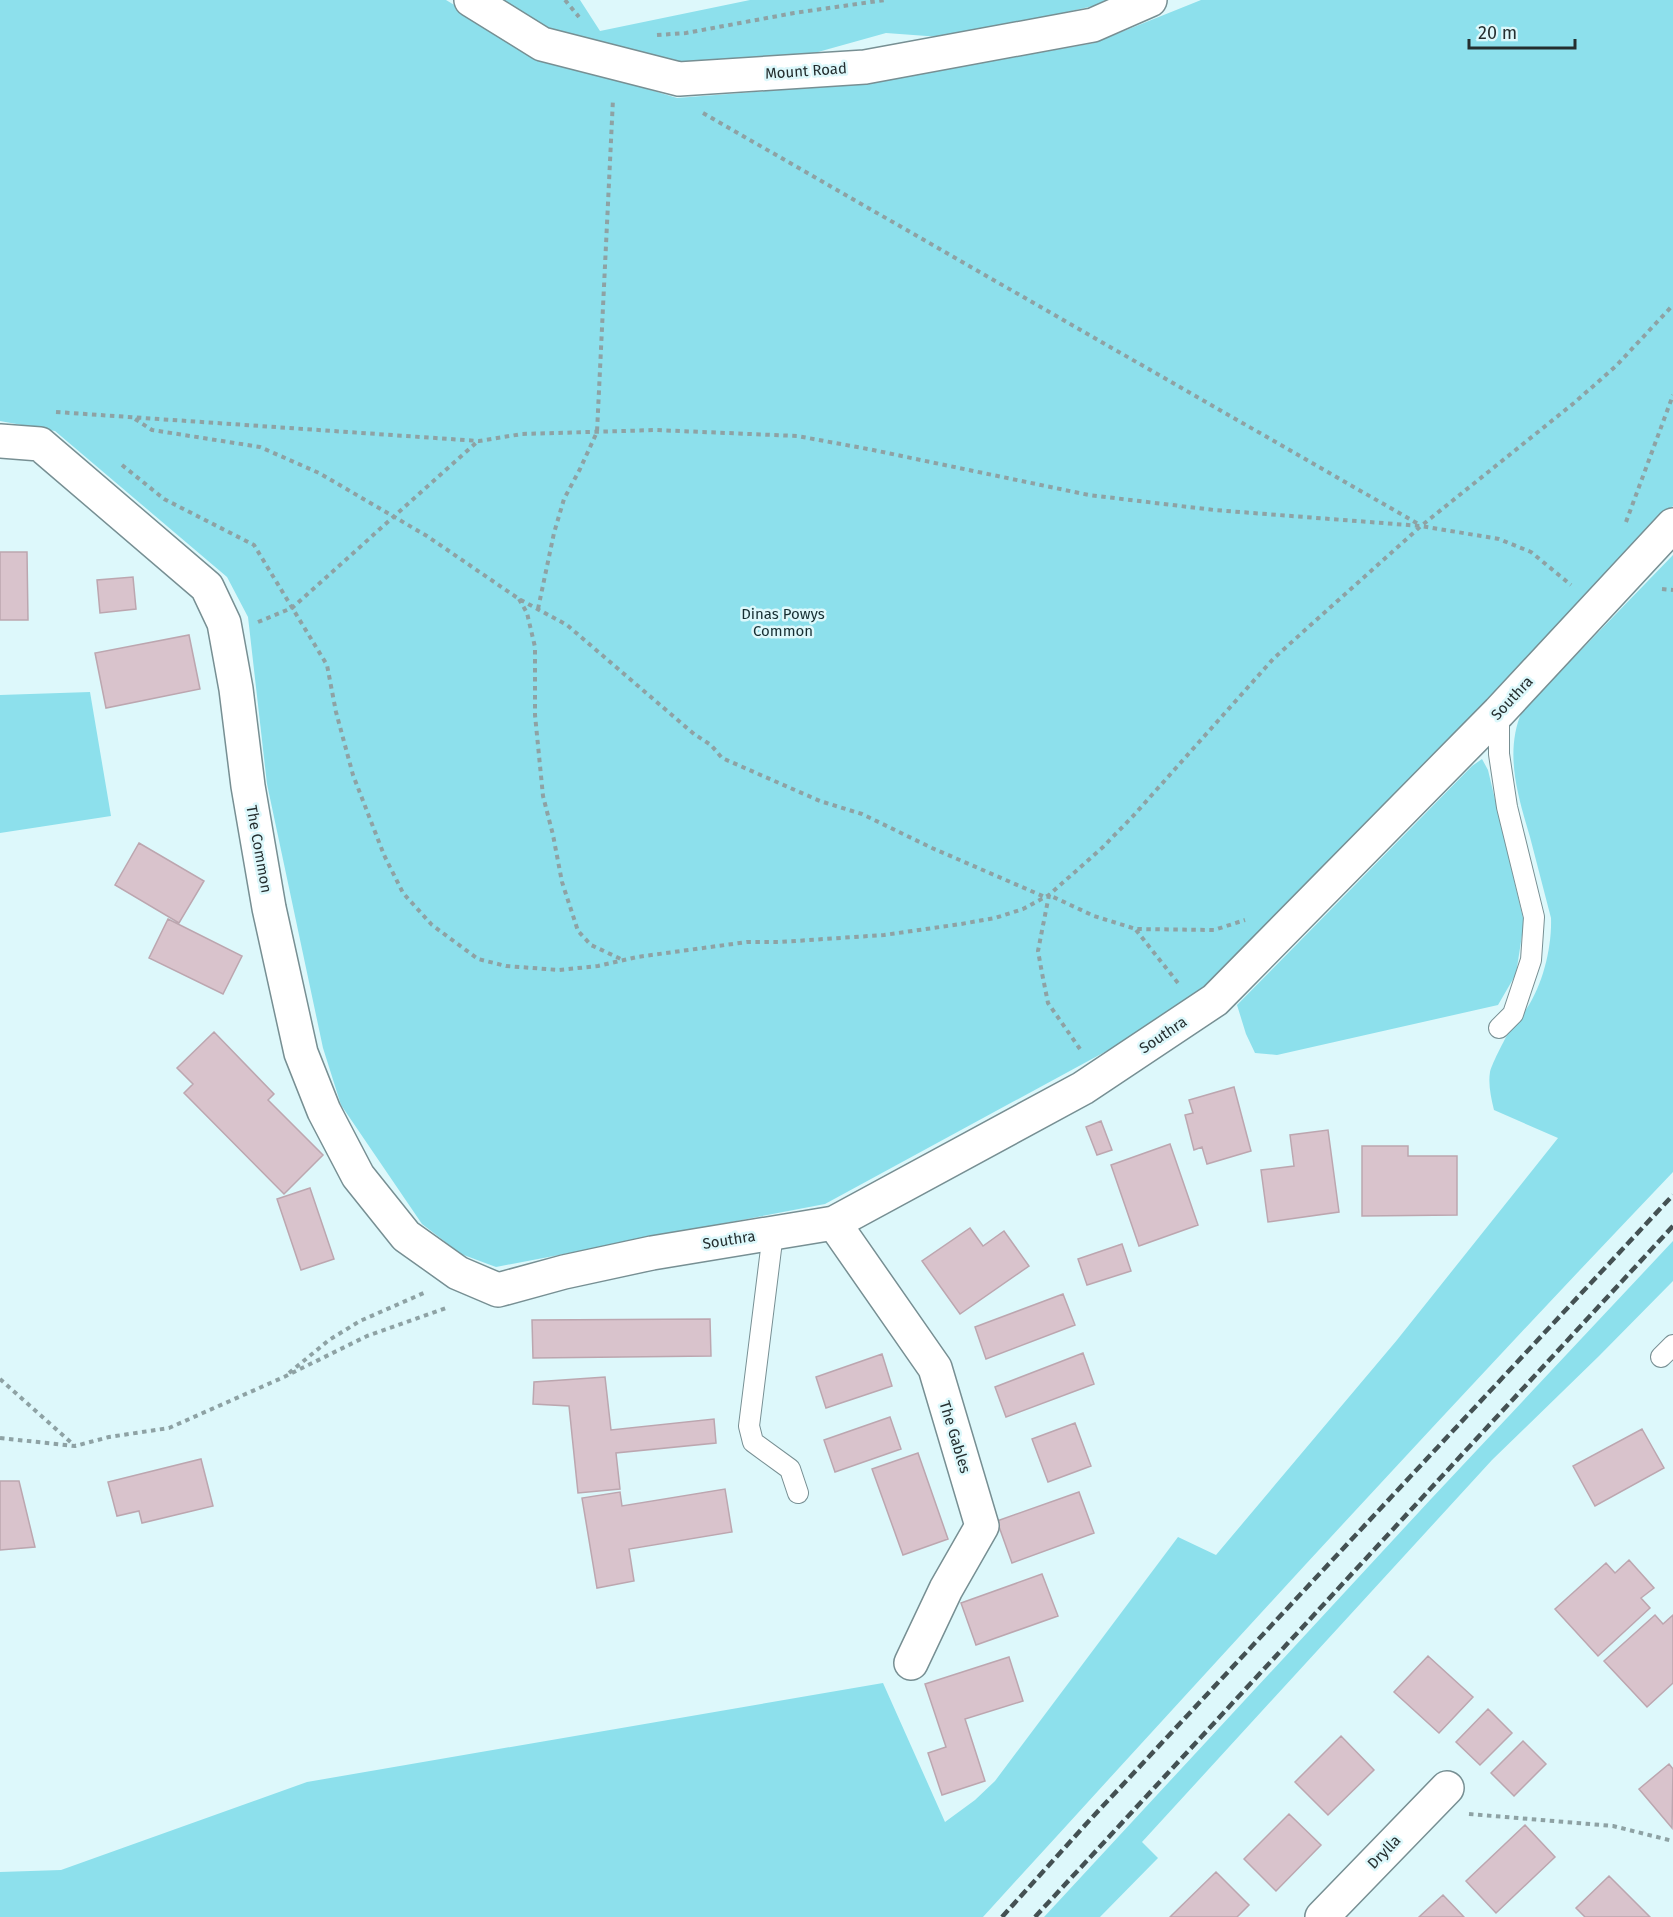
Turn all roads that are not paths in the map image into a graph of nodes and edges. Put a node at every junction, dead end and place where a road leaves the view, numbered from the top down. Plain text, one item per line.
1 (471, 0) edge
2 (1150, 0) edge
3 (0, 441) edge
4 (1673, 525) edge
5 (1499, 712) junction
6 (1499, 1028) dead end
7 (834, 1223) junction
8 (773, 1233) junction
9 (498, 1290) joint
10 (798, 1493) dead end
11 (911, 1664) dead end
12 (1447, 1788) dead end
13 (1322, 1917) edge

1 - 2 street, Mount Road
3 - 9 street, The Common
4 - 5 street, Southra
5 - 6 lane
5 - 7 street, Southra
7 - 8 street, Southra
7 - 11 street, The Gables
8 - 9 street, Southra
8 - 10 lane
12 - 13 street, Drylla

